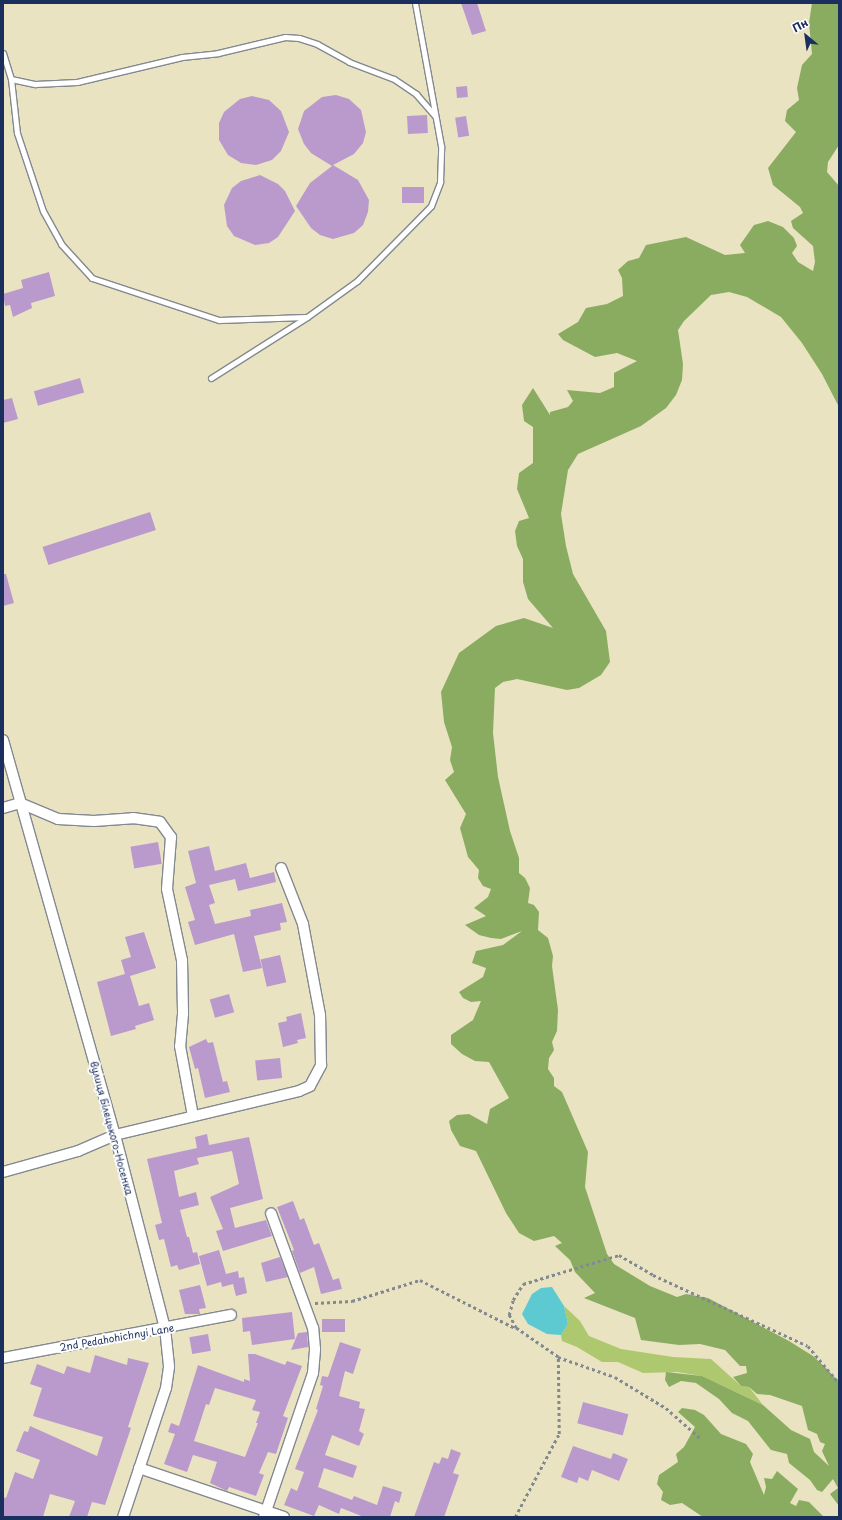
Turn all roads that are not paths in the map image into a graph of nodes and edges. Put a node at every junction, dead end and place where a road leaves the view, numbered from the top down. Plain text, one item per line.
1 (415, 3) edge
2 (3, 53) edge
3 (11, 79) junction
4 (436, 116) junction
5 (306, 317) junction
6 (211, 378) dead end
7 (3, 740) edge
8 (20, 803) junction
9 (3, 808) edge
10 (281, 868) dead end
11 (194, 1116) junction
12 (115, 1135) junction
13 (3, 1172) edge
14 (271, 1213) dead end
15 (231, 1315) dead end
16 (165, 1328) junction
17 (3, 1358) edge
18 (139, 1468) junction
19 (265, 1514) edge
20 (123, 1517) edge
21 (284, 1517) edge

1 - 4 lane
2 - 3 lane
3 - 4 lane
3 - 5 lane
4 - 5 lane
5 - 6 lane
7 - 8 street, вулиця Білецького-Носенка
8 - 9 street
8 - 11 street
8 - 12 street, вулиця Білецького-Носенка
10 - 11 street
11 - 12 street
12 - 13 street
12 - 16 street, вулиця Білецького-Носенка
14 - 19 street
15 - 16 street, 2nd Pedahohichnyi Lane
16 - 17 street, 2nd Pedahohichnyi Lane
16 - 18 street, вулиця Білецького-Носенка
18 - 19 street
18 - 20 street, вулиця Білецького-Носенка
19 - 21 street

